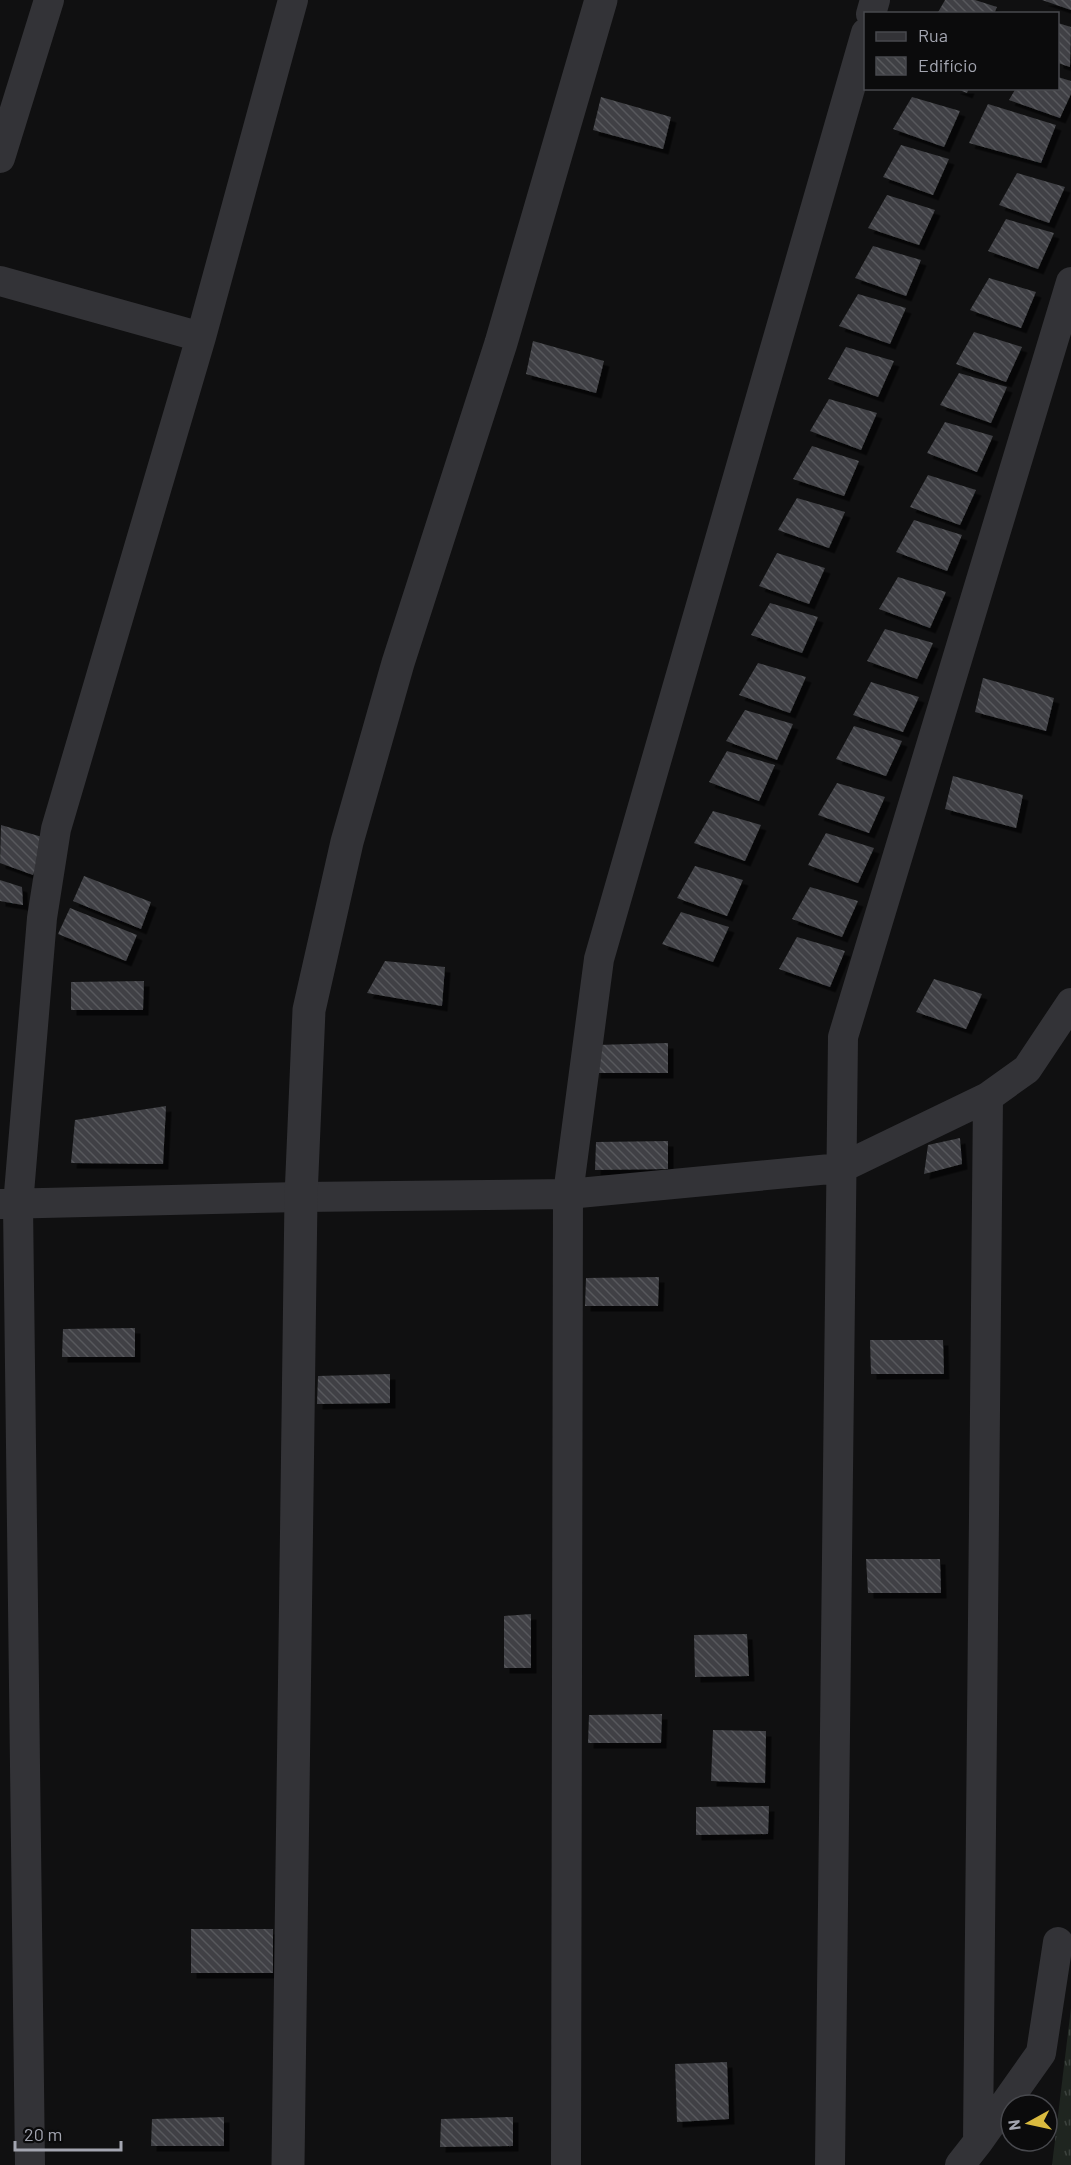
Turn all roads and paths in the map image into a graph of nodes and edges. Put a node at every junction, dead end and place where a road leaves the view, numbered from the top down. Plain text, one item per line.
1 (49, 0) edge
2 (293, 0) edge
3 (601, 0) edge
4 (864, 40) edge
5 (0, 158) edge
6 (0, 281) edge
7 (1071, 282) edge
8 (201, 337) junction
9 (1071, 1003) edge
10 (988, 1097) junction
11 (841, 1168) junction
12 (568, 1194) junction
13 (301, 1197) junction
14 (9, 1204) edge
15 (1058, 1942) dead end
16 (978, 2142) junction
17 (30, 2165) edge
18 (288, 2165) edge
19 (566, 2165) edge
20 (830, 2165) edge
21 (960, 2165) edge

1 - 5 street
2 - 8 street
3 - 13 street
4 - 12 street
6 - 8 street
7 - 11 street
8 - 14 street
9 - 10 street
10 - 11 street
10 - 16 street
11 - 12 street
11 - 20 street
12 - 13 street
12 - 19 street
13 - 14 street
13 - 18 street
14 - 17 street
15 - 16 street
16 - 21 street

